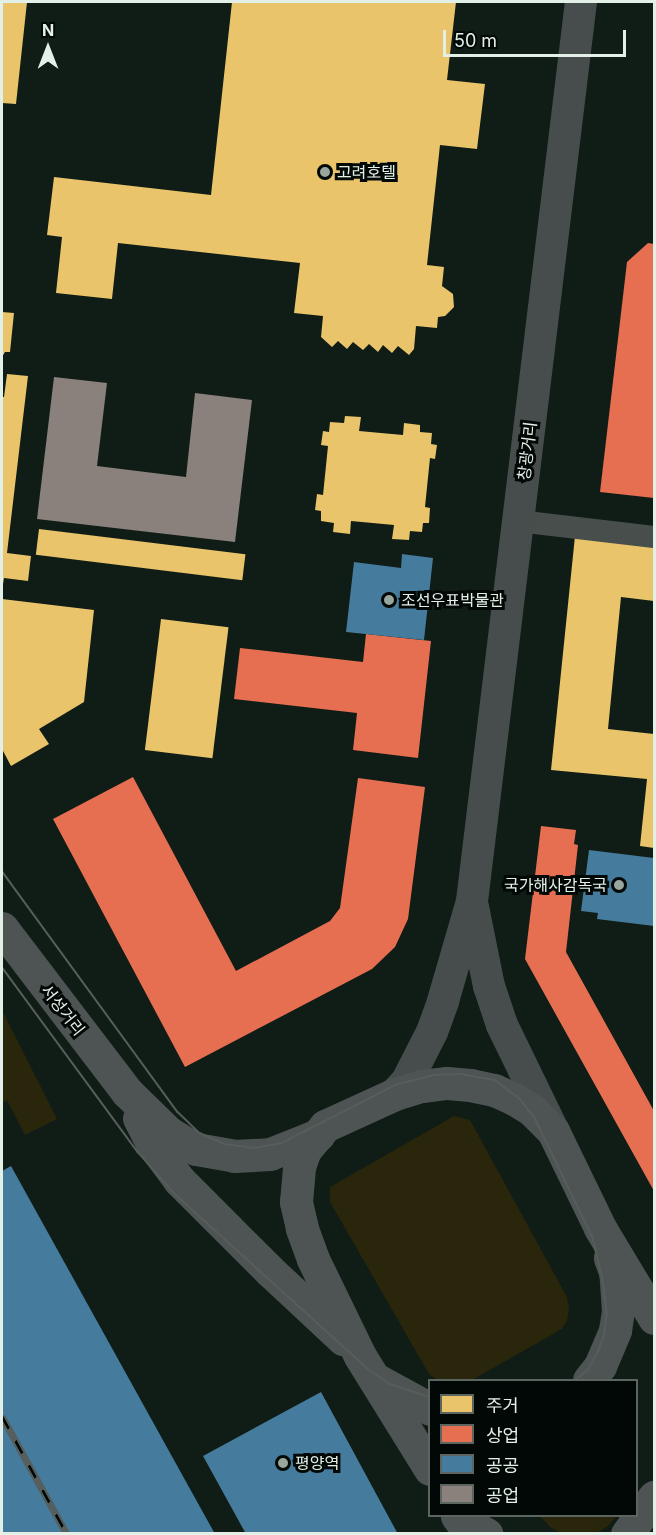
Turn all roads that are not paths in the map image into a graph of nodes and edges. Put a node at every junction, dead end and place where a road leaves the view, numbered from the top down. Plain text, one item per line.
1 (581, 2) edge
2 (518, 521) junction
3 (654, 537) edge
4 (472, 901) junction
5 (2, 928) edge
6 (127, 1092) junction
7 (395, 1094) junction
8 (553, 1131) junction
9 (318, 1135) junction
10 (600, 1228) junction
11 (654, 1318) edge
12 (368, 1367) junction
13 (590, 1379) edge
14 (428, 1407) edge
15 (428, 1467) edge
16 (654, 1497) edge
17 (627, 1533) edge

1 - 2 main road, 창광거리
2 - 3 street
2 - 4 main road, 창광거리
4 - 7 main road
4 - 8 main road
5 - 6 main road, 서성거리
6 - 9 main road
6 - 12 main road
7 - 8 main road
7 - 9 main road
8 - 10 main road
9 - 12 main road
10 - 11 main road
10 - 13 main road
12 - 14 main road
12 - 15 main road
16 - 17 main road

